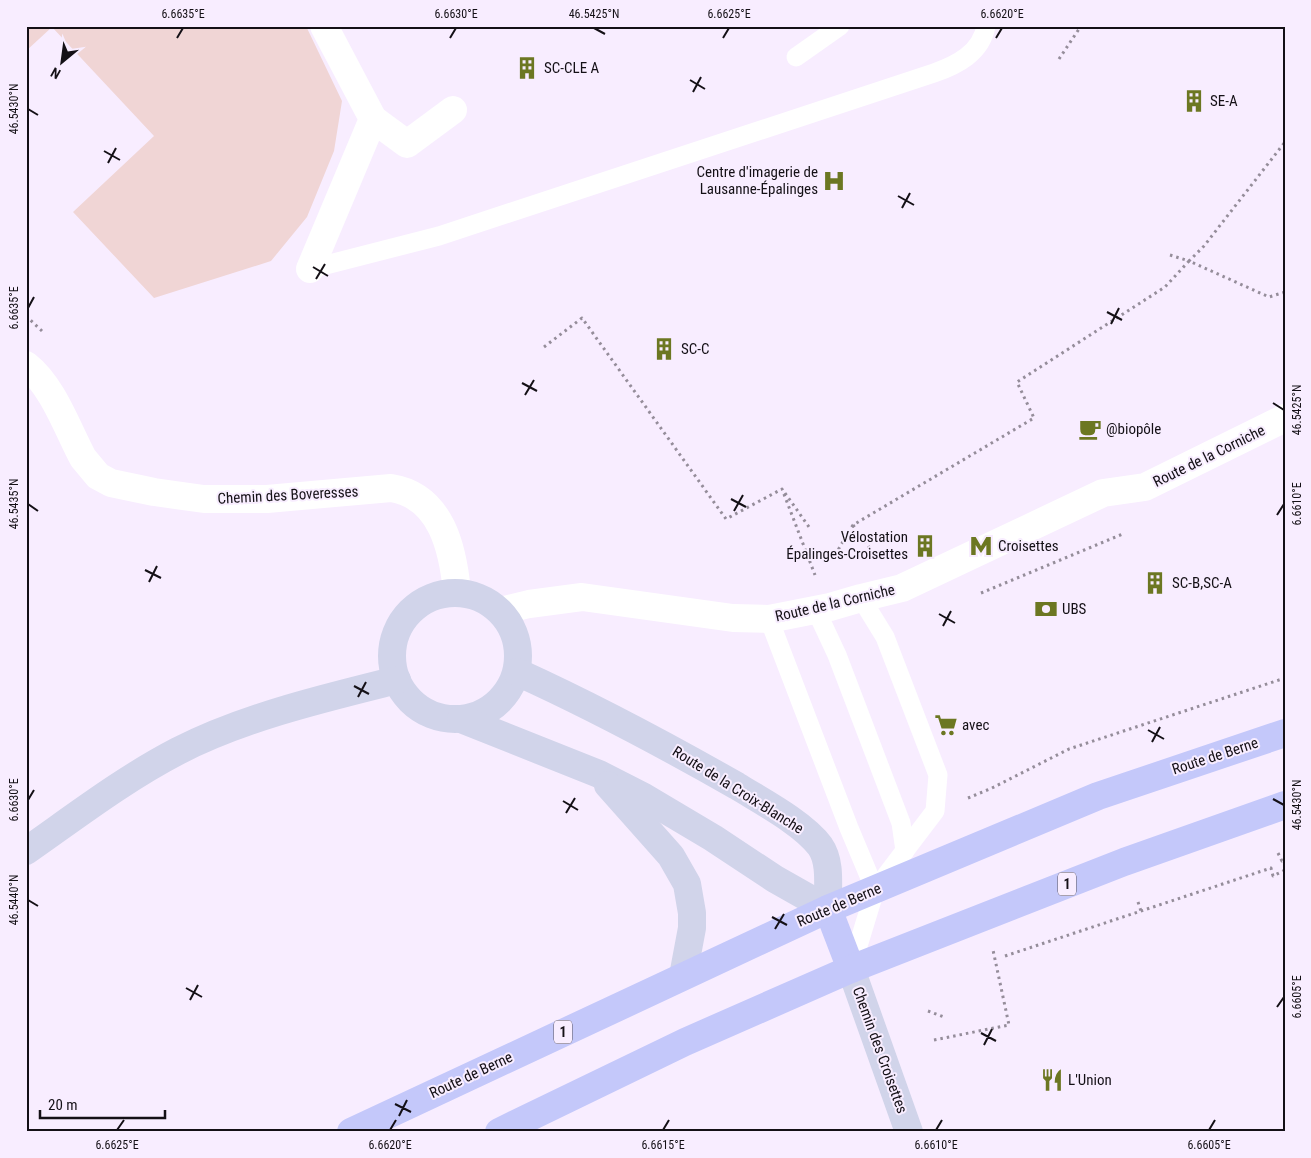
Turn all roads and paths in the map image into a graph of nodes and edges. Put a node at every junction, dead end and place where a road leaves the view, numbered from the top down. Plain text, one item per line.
1 (324, 26) edge
2 (840, 26) edge
3 (986, 26) edge
4 (1081, 26) edge
5 (796, 57) dead end
6 (1059, 59) dead end
7 (453, 110) dead end
8 (373, 119) junction
9 (1285, 142) edge
10 (1170, 255) dead end
11 (1189, 261) junction
12 (310, 269) joint
13 (1285, 292) edge
14 (26, 316) edge
15 (42, 331) dead end
16 (544, 347) dead end
17 (26, 365) edge
18 (1285, 418) edge
19 (782, 488) junction
20 (853, 524) junction
21 (809, 527) dead end
22 (1126, 533) dead end
23 (836, 555) dead end
24 (879, 561) dead end
25 (815, 575) dead end
26 (457, 592) junction
27 (979, 594) dead end
28 (860, 598) junction
29 (816, 610) junction
30 (500, 611) junction
31 (769, 619) junction
32 (517, 672) junction
33 (1285, 678) edge
34 (397, 680) junction
35 (461, 719) junction
36 (1285, 733) edge
37 (1069, 749) dead end
38 (599, 774) junction
39 (1285, 805) edge
40 (26, 851) edge
41 (905, 851) junction
42 (1278, 853) dead end
43 (1285, 860) edge
44 (1285, 870) edge
45 (875, 890) junction
46 (1138, 902) dead end
47 (828, 909) junction
48 (1141, 911) junction
49 (992, 947) dead end
50 (1005, 956) dead end
51 (851, 969) junction
52 (683, 976) junction
53 (928, 1011) dead end
54 (944, 1017) dead end
55 (934, 1040) dead end
56 (351, 1132) edge
57 (499, 1132) edge
58 (909, 1132) edge

1 - 8 street
2 - 5 lane
3 - 12 lane
4 - 6 path
7 - 8 street
8 - 12 street
9 - 11 path
10 - 11 path
11 - 13 path
11 - 20 path
14 - 15 path
16 - 19 path
17 - 26 street, Chemin des Boveresses
18 - 28 street, Route de la Corniche
19 - 21 path
19 - 25 path
20 - 23 path
20 - 24 path
22 - 27 path
26 - 30 street
26 - 34 street
28 - 29 street, Route de la Corniche
28 - 41 lane
29 - 31 street, Route de la Corniche
29 - 41 lane
30 - 31 street, Route de la Corniche
30 - 32 street
31 - 45 lane
32 - 35 street
32 - 47 street, Route de la Croix-Blanche
33 - 37 path
34 - 35 street
34 - 40 street
35 - 38 street
36 - 45 main road, Route de Berne / 1
38 - 47 street
38 - 52 street
39 - 51 main road, 1
41 - 45 lane
42 - 43 path
44 - 48 path
45 - 47 main road, Route de Berne / 1
45 - 51 lane
46 - 48 path
47 - 51 main road
47 - 52 main road, Route de Berne / 1
48 - 50 path
49 - 55 path
51 - 57 main road, 1
51 - 58 street, Chemin des Croisettes
52 - 56 main road, Route de Berne / 1
53 - 54 path

